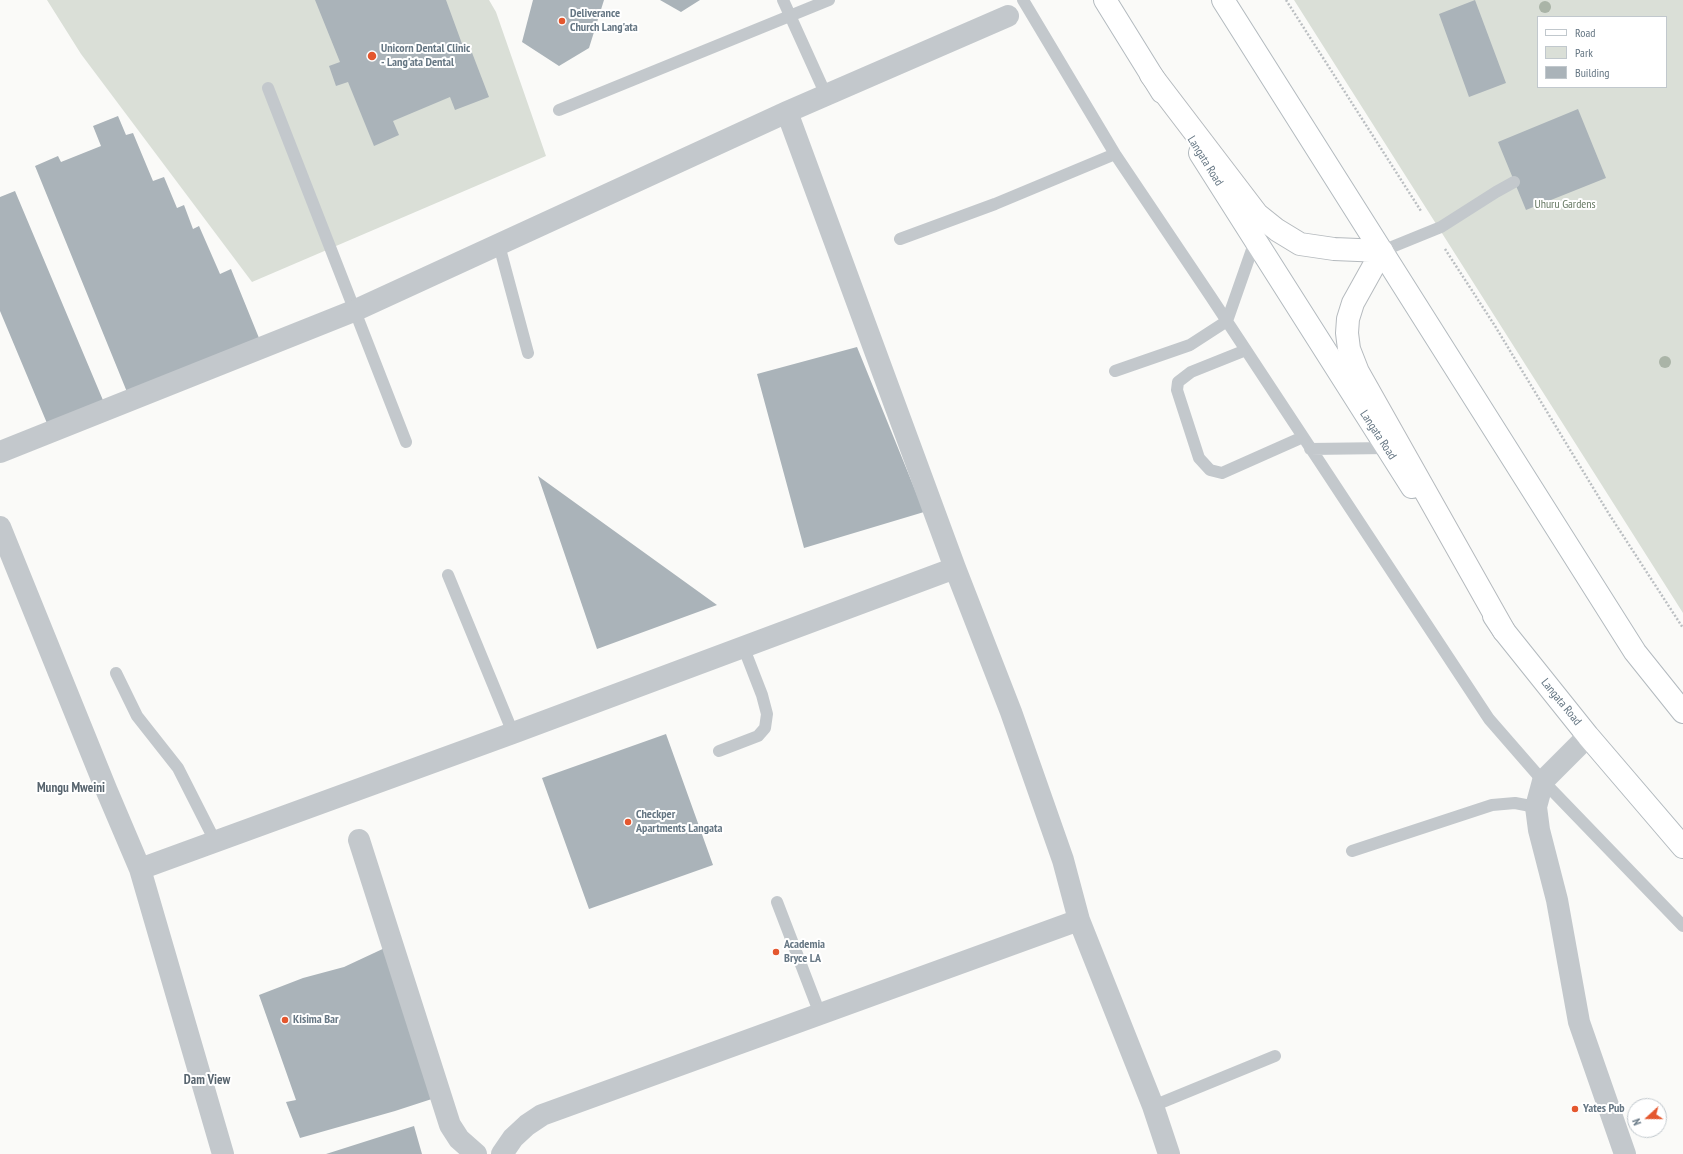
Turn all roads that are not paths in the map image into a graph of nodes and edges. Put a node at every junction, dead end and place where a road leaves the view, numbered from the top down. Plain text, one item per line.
1 (783, 0) edge
2 (829, 0) edge
3 (1023, 0) edge
4 (1105, 0) edge
5 (1223, 0) edge
6 (1005, 5) edge
7 (790, 16) junction
8 (1151, 75) junction
9 (268, 88) dead end
10 (826, 95) junction
11 (559, 110) dead end
12 (787, 112) junction
13 (1115, 154) junction
14 (1514, 182) dead end
15 (900, 239) dead end
16 (1255, 241) junction
17 (499, 245) junction
18 (1382, 251) junction
19 (356, 310) junction
20 (1227, 321) junction
21 (1246, 350) junction
22 (528, 353) dead end
23 (1115, 371) dead end
24 (1303, 437) junction
25 (406, 442) dead end
26 (1387, 448) junction
27 (1310, 449) junction
28 (0, 452) edge
29 (0, 527) edge
30 (955, 568) junction
31 (448, 575) dead end
32 (1504, 631) junction
33 (743, 646) junction
34 (116, 673) dead end
35 (1683, 712) edge
36 (513, 733) junction
37 (1588, 736) junction
38 (719, 751) dead end
39 (1543, 781) junction
40 (1536, 807) junction
41 (359, 840) dead end
42 (215, 841) junction
43 (1683, 847) edge
44 (1352, 851) dead end
45 (140, 869) junction
46 (777, 902) dead end
47 (1080, 920) junction
48 (1683, 926) edge
49 (820, 1014) junction
50 (1275, 1056) dead end
51 (1153, 1106) junction
52 (223, 1154) edge
53 (476, 1154) edge
54 (502, 1154) edge
55 (1169, 1154) edge
56 (1625, 1154) edge

1 - 7 lane
2 - 7 lane
3 - 13 lane
4 - 8 main road, Langata Road
5 - 18 main road
6 - 10 street
7 - 10 lane
7 - 11 lane
8 - 16 main road, Langata Road
8 - 18 main road
9 - 19 lane
10 - 12 street
12 - 17 street
12 - 30 street
13 - 15 lane
13 - 20 lane
14 - 18 lane
16 - 20 lane
16 - 26 main road, Langata Road
17 - 19 street
17 - 22 lane
18 - 32 main road
18 - 35 main road
19 - 25 lane
19 - 28 street
20 - 21 lane
20 - 23 lane
21 - 24 lane
21 - 24 lane
24 - 27 lane
26 - 27 lane
26 - 32 main road, Langata Road
27 - 39 lane
29 - 45 street
30 - 33 street
30 - 47 street
31 - 36 lane
32 - 37 main road, Langata Road
33 - 36 street
33 - 38 lane
34 - 42 lane
36 - 42 street
37 - 39 street
37 - 43 main road, Langata Road
39 - 40 street
39 - 48 lane
40 - 44 lane
40 - 56 street
41 - 53 street
42 - 45 street
45 - 52 street
46 - 49 lane
47 - 49 street
47 - 51 street
49 - 54 street
50 - 51 lane
51 - 55 street

